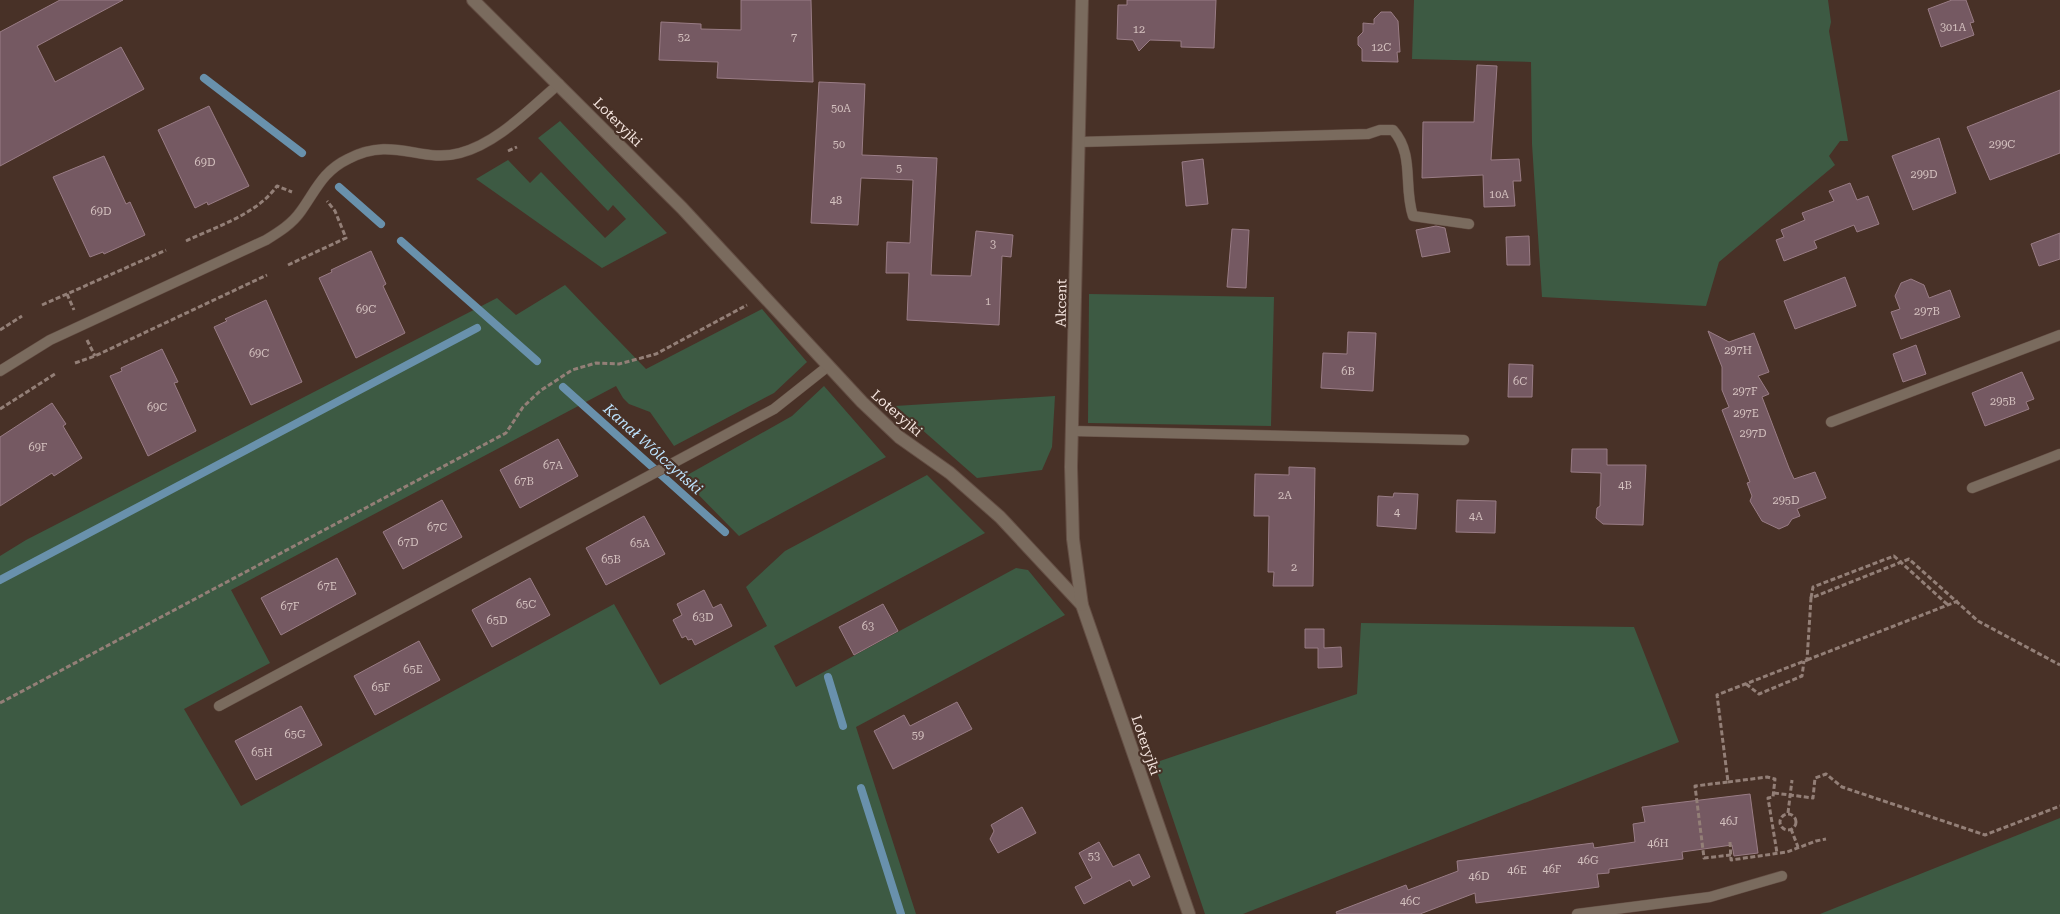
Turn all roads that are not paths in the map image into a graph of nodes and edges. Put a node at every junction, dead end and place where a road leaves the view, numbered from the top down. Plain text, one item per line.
1 (473, 0) edge
2 (1082, 0) edge
3 (559, 84) junction
4 (1079, 142) junction
5 (1469, 224) dead end
6 (2060, 335) edge
7 (827, 367) junction
8 (0, 371) edge
9 (1831, 422) dead end
10 (1073, 432) junction
11 (1464, 440) dead end
12 (2060, 454) edge
13 (1972, 488) dead end
14 (1082, 605) junction
15 (219, 706) dead end
16 (1782, 876) dead end
17 (1189, 914) edge
18 (1577, 914) edge

1 - 3 street, Loteryjki
2 - 4 street, Akcent
3 - 7 street, Loteryjki
3 - 8 lane
4 - 5 lane
4 - 10 street, Akcent
6 - 9 lane
7 - 14 street, Loteryjki
7 - 15 lane
10 - 11 lane
10 - 14 street, Akcent
12 - 13 lane
14 - 17 street, Loteryjki
16 - 18 lane

